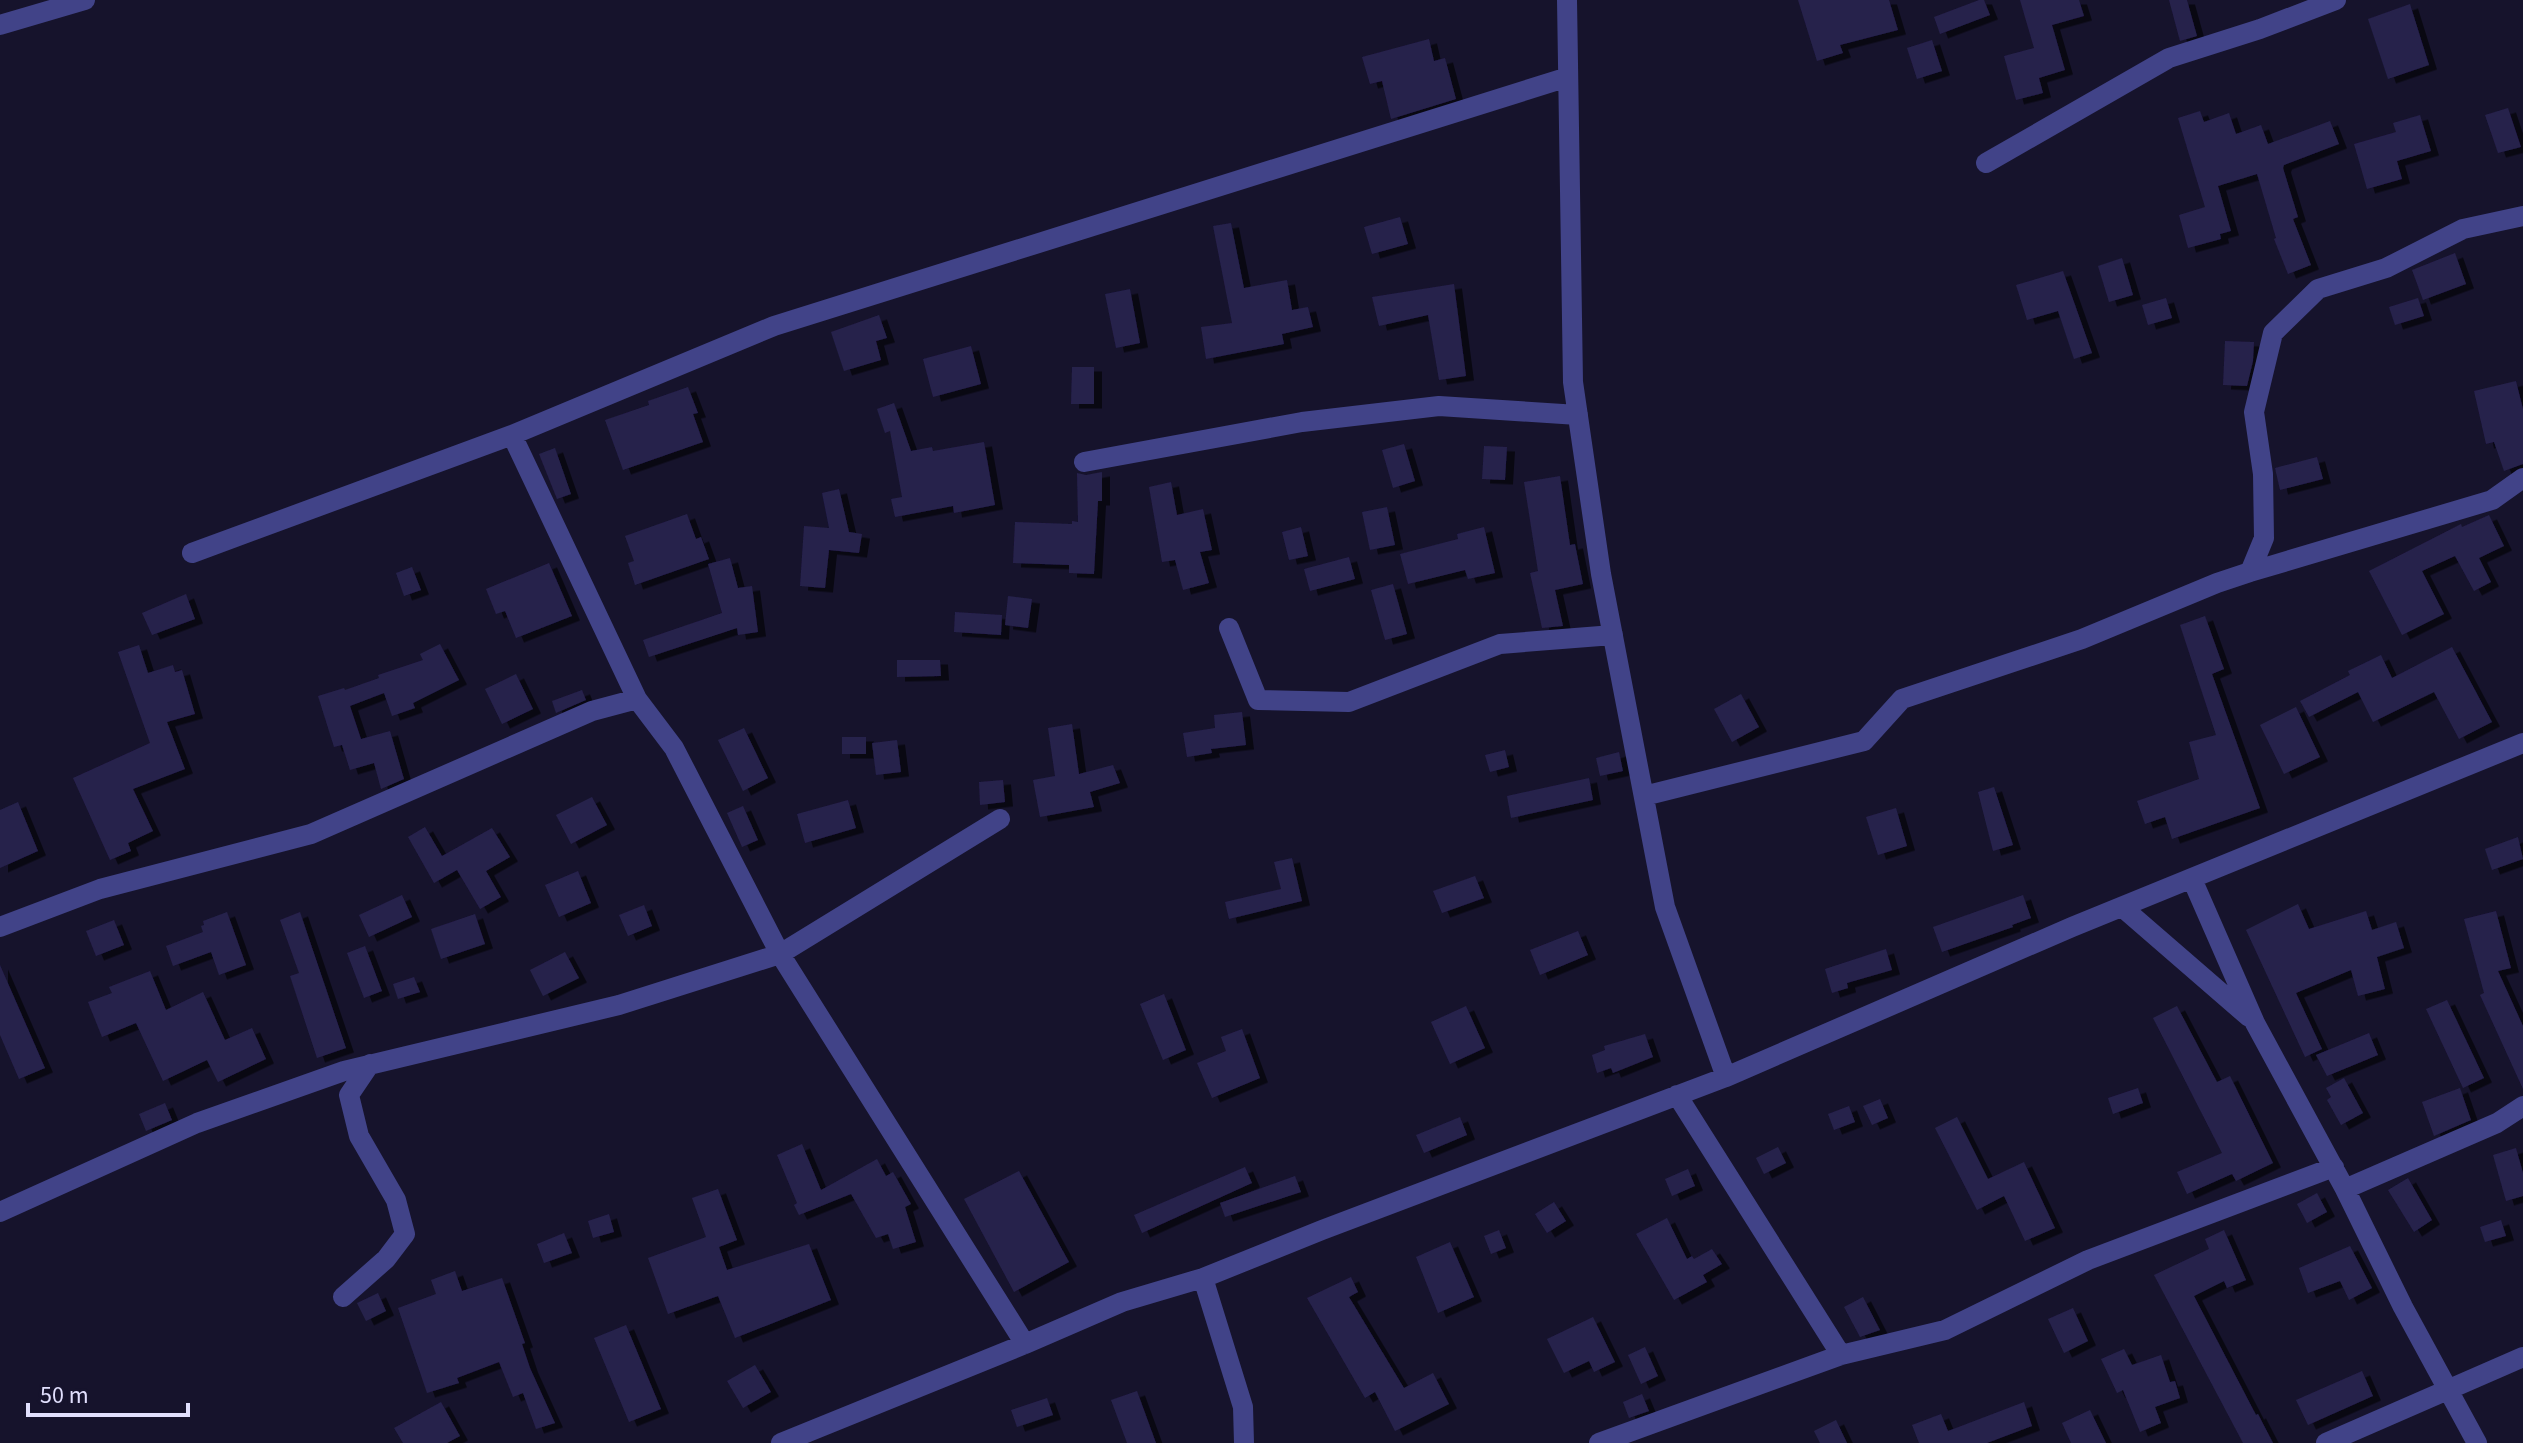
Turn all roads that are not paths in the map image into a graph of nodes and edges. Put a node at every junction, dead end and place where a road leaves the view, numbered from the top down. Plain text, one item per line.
1 (85, 0) edge
2 (2336, 0) edge
3 (1571, 2) edge
4 (0, 25) edge
5 (1568, 77) junction
6 (1986, 163) dead end
7 (2523, 216) edge
8 (1578, 415) junction
9 (512, 435) junction
10 (1084, 462) dead end
11 (2523, 478) edge
12 (192, 553) dead end
13 (2250, 572) junction
14 (1229, 628) dead end
15 (1613, 635) junction
16 (637, 699) junction
17 (2523, 743) edge
18 (1644, 796) junction
19 (1000, 819) dead end
20 (2192, 879) junction
21 (2122, 907) junction
22 (0, 927) edge
23 (780, 954) junction
24 (2255, 1023) junction
25 (370, 1064) junction
26 (1726, 1077) junction
27 (1677, 1095) junction
28 (2523, 1106) edge
29 (2334, 1167) junction
30 (2345, 1189) junction
31 (0, 1212) edge
32 (1203, 1278) junction
33 (343, 1297) dead end
34 (1025, 1344) junction
35 (1841, 1355) junction
36 (2523, 1357) edge
37 (2449, 1391) junction
38 (781, 1443) edge
39 (1244, 1443) edge
40 (1599, 1443) edge
41 (2326, 1443) edge
42 (2477, 1443) edge

1 - 4 street
2 - 6 street
3 - 5 street
5 - 8 street
5 - 9 street
7 - 13 street
8 - 10 street
8 - 15 street
9 - 12 street
9 - 16 street
11 - 13 street
13 - 18 street
14 - 15 street
15 - 18 street
16 - 22 street
16 - 23 street
17 - 20 street
18 - 26 street
19 - 23 street
20 - 21 street
20 - 24 street
21 - 24 street
21 - 26 street
23 - 25 street
23 - 34 street
24 - 29 street
25 - 31 street
25 - 33 street
26 - 27 street
27 - 32 street
27 - 35 street
28 - 30 street
29 - 30 street
29 - 35 street
30 - 37 street
32 - 34 street
32 - 39 street
34 - 38 street
35 - 40 street
36 - 37 street
37 - 41 street
37 - 42 street

